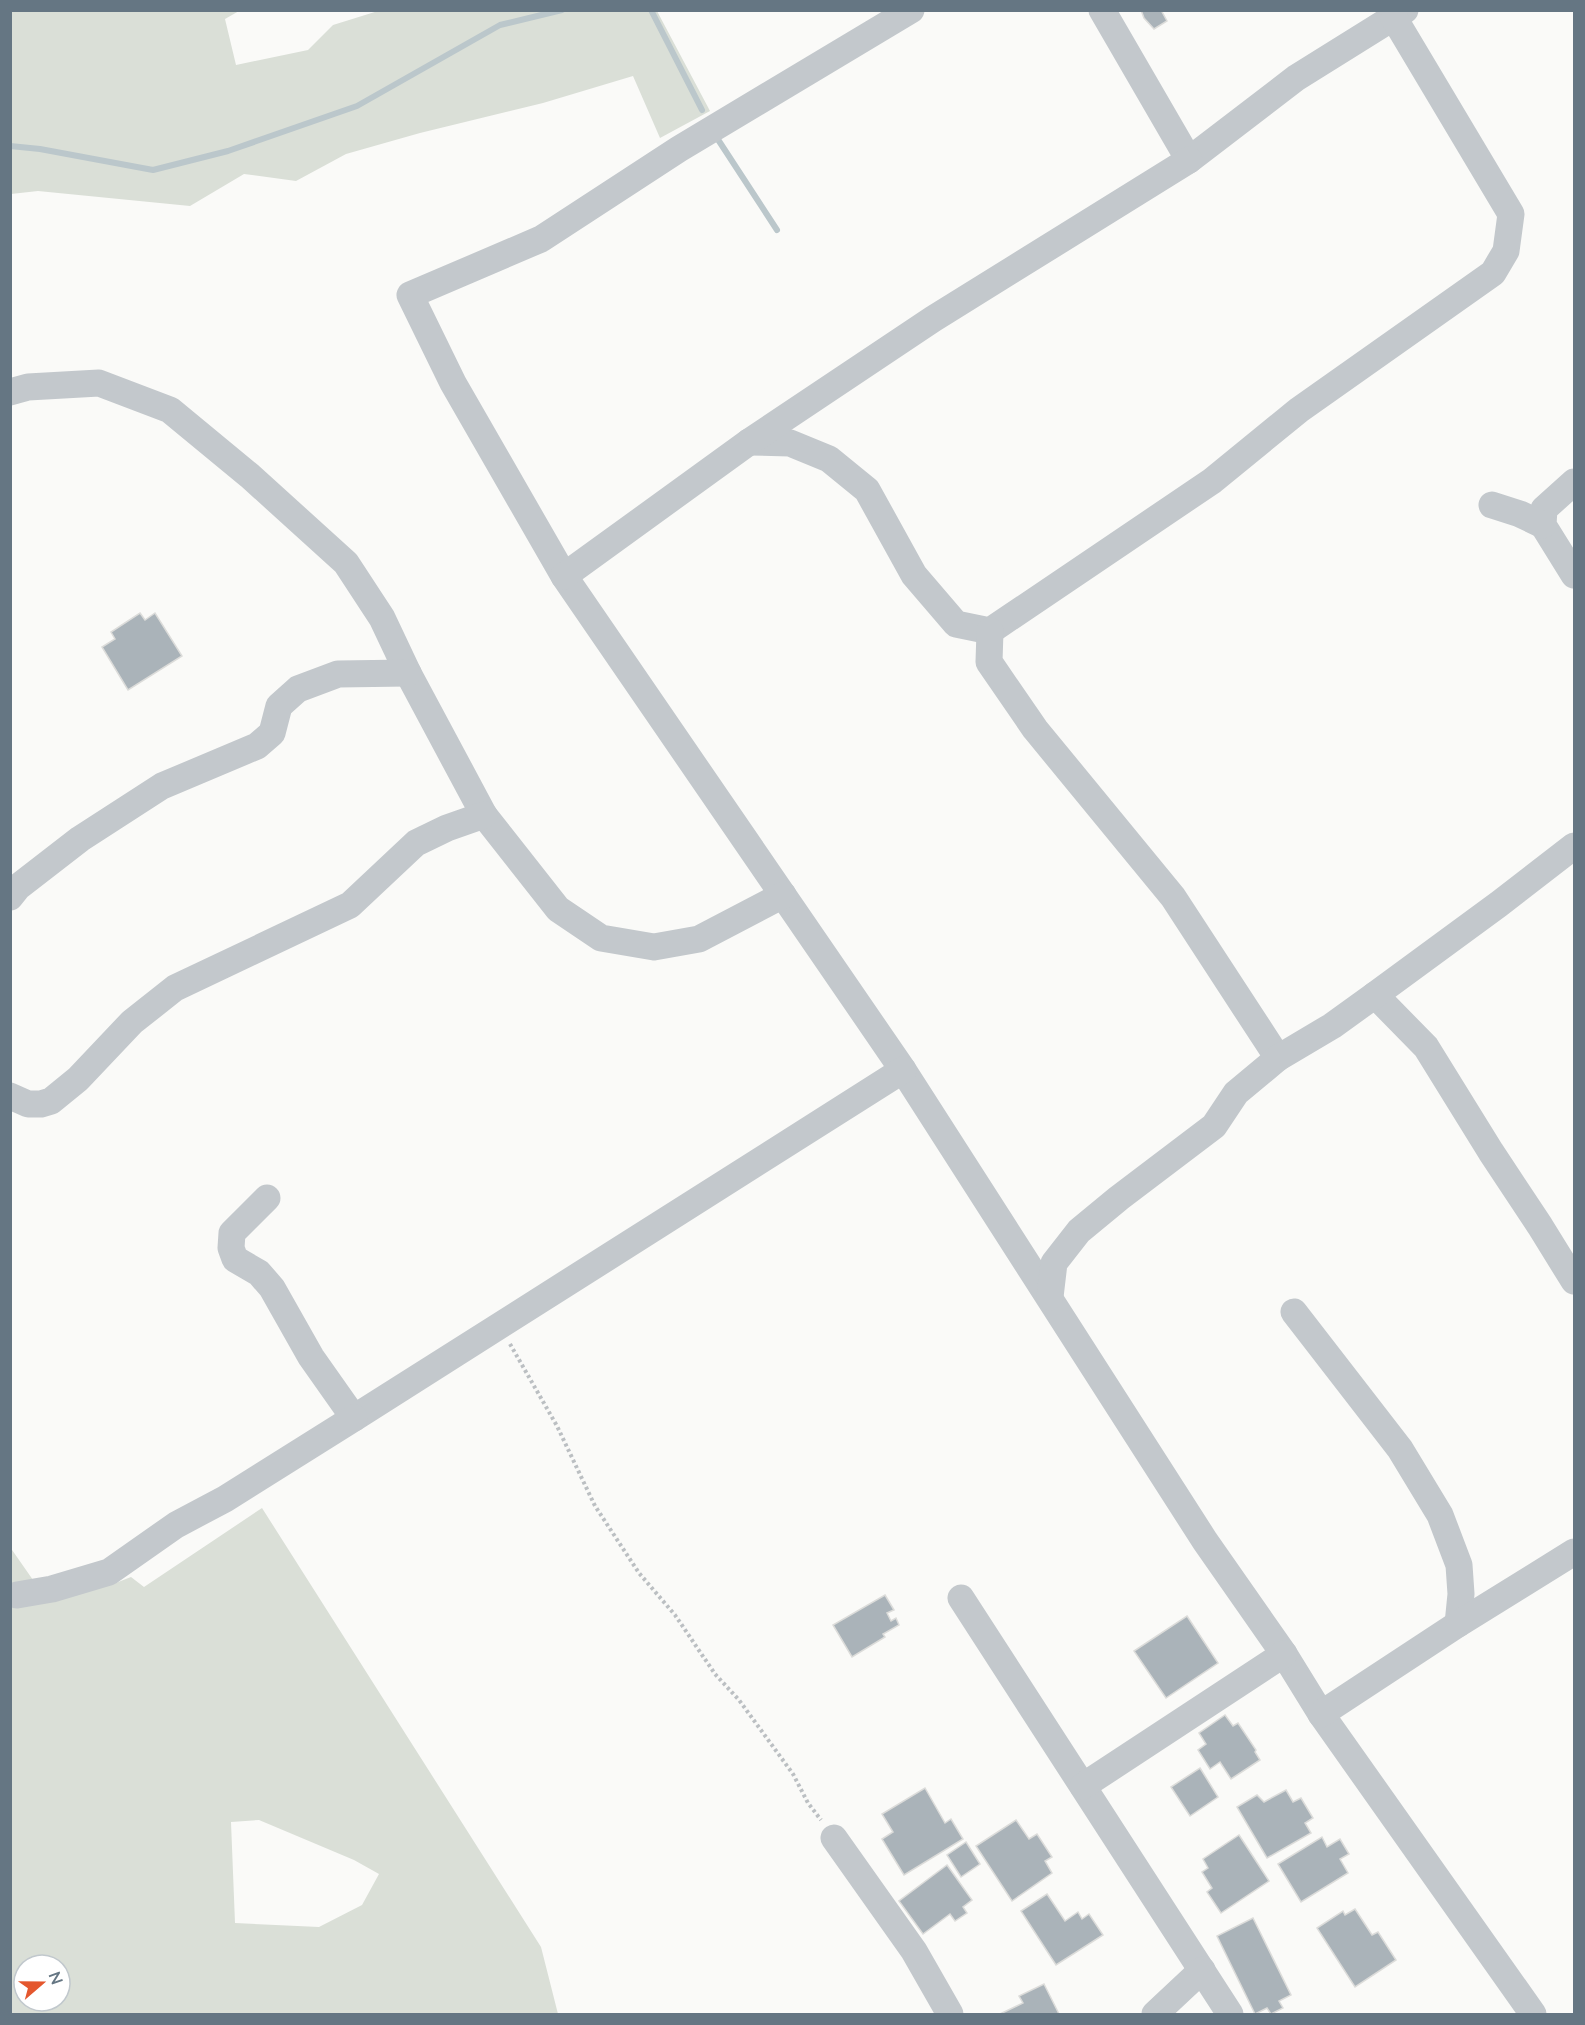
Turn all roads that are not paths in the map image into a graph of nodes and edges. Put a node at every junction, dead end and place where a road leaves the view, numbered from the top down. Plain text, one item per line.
1 (911, 10) edge
2 (1102, 10) edge
3 (1400, 14) edge
4 (1189, 160) junction
5 (10, 392) edge
6 (750, 442) junction
7 (1575, 482) edge
8 (1492, 505) dead end
9 (1543, 525) junction
10 (1575, 575) edge
11 (564, 576) junction
12 (990, 631) junction
13 (408, 673) junction
14 (484, 815) junction
15 (1575, 846) edge
16 (783, 896) junction
17 (10, 897) edge
18 (1376, 995) junction
19 (1278, 1058) junction
20 (903, 1070) junction
21 (10, 1096) edge
22 (267, 1198) dead end
23 (1575, 1281) edge
24 (1050, 1297) junction
25 (1294, 1312) dead end
26 (354, 1418) junction
27 (1575, 1552) edge
28 (17, 1594) dead end
29 (961, 1598) dead end
30 (1458, 1624) junction
31 (1284, 1654) junction
32 (1321, 1714) junction
33 (1083, 1786) junction
34 (834, 1838) road end
35 (1202, 1970) junction
36 (950, 2014) edge
37 (1155, 2014) edge
38 (1230, 2014) edge
39 (1533, 2014) edge

1 - 11 street
2 - 4 street
3 - 4 street
3 - 12 street
4 - 6 street
5 - 13 street
6 - 11 street
6 - 12 street
7 - 9 street
8 - 9 street
9 - 10 street
11 - 16 street
12 - 19 street
13 - 14 street
13 - 17 street
14 - 16 street
14 - 21 street
15 - 18 street
16 - 20 street
18 - 19 street
18 - 23 street
19 - 24 street
20 - 24 street
20 - 26 street
22 - 26 street
24 - 31 street
25 - 30 street
26 - 28 street
27 - 30 street
29 - 33 street
30 - 32 street
31 - 32 street
31 - 33 street
32 - 39 street
33 - 35 street
34 - 36 street
35 - 37 street
35 - 38 street

